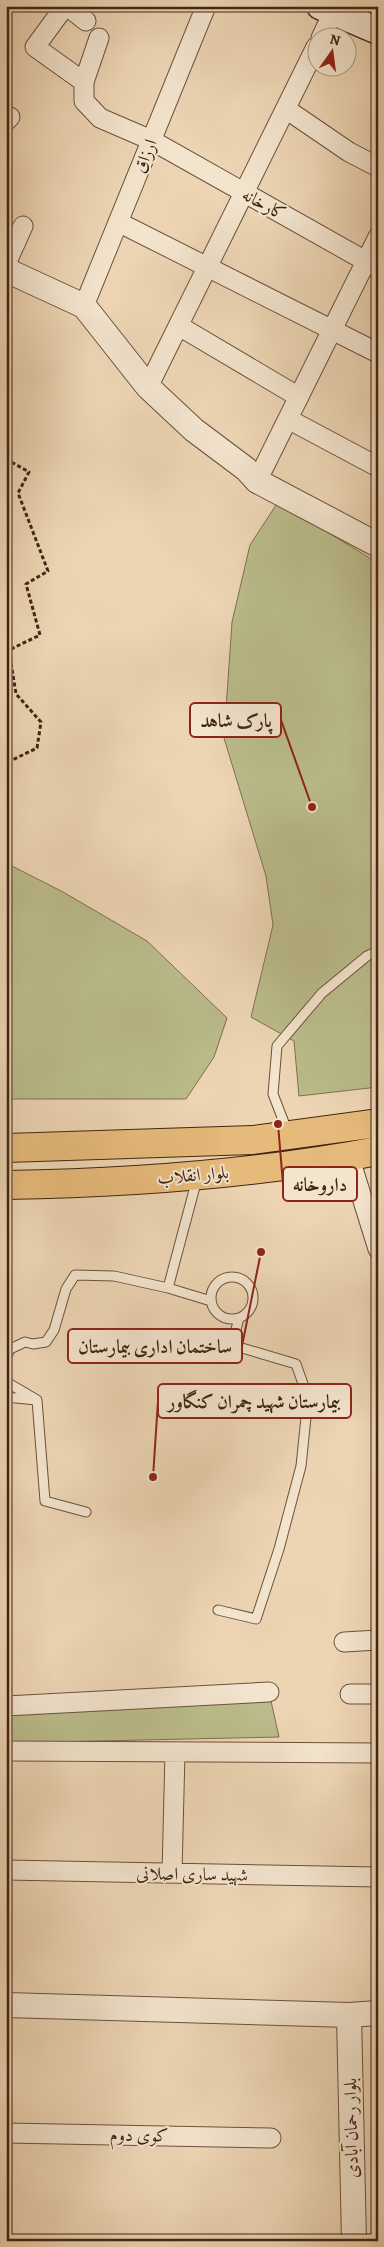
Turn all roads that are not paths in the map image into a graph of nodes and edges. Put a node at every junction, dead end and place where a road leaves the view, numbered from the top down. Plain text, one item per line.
1 (66, 6) edge
2 (206, 6) edge
3 (330, 8) edge
4 (86, 21) dead end
5 (324, 28) edge
6 (378, 31) edge
7 (98, 38) dead end
8 (306, 68) edge
9 (84, 82) junction
10 (286, 109) junction
11 (151, 140) junction
12 (378, 167) edge
13 (244, 193) junction
14 (118, 222) junction
15 (23, 226) dead end
16 (378, 237) edge
17 (6, 264) edge
18 (372, 265) edge
19 (208, 267) junction
20 (6, 270) edge
21 (84, 306) junction
22 (178, 326) junction
23 (332, 330) junction
24 (378, 353) edge
25 (148, 387) junction
26 (299, 397) junction
27 (288, 419) junction
28 (378, 467) edge
29 (257, 482) junction
30 (378, 545) edge
31 (378, 952) edge
32 (378, 1123) edge
33 (289, 1135) junction
34 (6, 1148) edge
35 (378, 1151) edge
36 (349, 1156) junction
37 (199, 1174) junction
38 (6, 1184) edge
39 (378, 1249) edge
40 (168, 1288) junction
41 (211, 1301) junction
42 (239, 1318) junction
43 (6, 1358) edge
44 (6, 1375) edge
45 (6, 1397) edge
46 (37, 1400) junction
47 (86, 1512) dead end
48 (218, 1610) dead end
49 (378, 1640) edge
50 (344, 1642) dead end
51 (269, 1692) dead end
52 (350, 1694) dead end
53 (378, 1694) edge
54 (6, 1706) edge
55 (6, 1750) edge
56 (175, 1752) junction
57 (378, 1753) edge
58 (6, 1870) edge
59 (172, 1873) junction
60 (378, 1877) edge
61 (6, 2005) edge
62 (378, 2013) edge
63 (349, 2015) junction
64 (378, 2024) edge
65 (6, 2133) edge
66 (272, 2138) dead end
67 (354, 2241) edge

1 - 4 street
1 - 9 street
2 - 11 street, ارزاق
3 - 5 street
3 - 6 main road
7 - 9 street
8 - 10 street
9 - 11 street, کارخانه
10 - 12 street
10 - 13 street
11 - 13 street, کارخانه
11 - 14 street, ارزاق
13 - 18 street, کارخانه
13 - 19 street
14 - 19 street
14 - 21 street, ارزاق
15 - 17 street
16 - 18 street
18 - 23 street
19 - 22 street
19 - 23 street
20 - 21 street
21 - 25 street
22 - 25 street
22 - 26 street
23 - 24 street
23 - 26 street
25 - 29 street
26 - 27 street
27 - 28 street
27 - 29 street
29 - 30 street
31 - 33 lane
32 - 33 main road, بلوار انقلاب
33 - 34 main road, بلوار انقلاب
35 - 36 main road, بلوار انقلاب
36 - 37 main road, بلوار انقلاب
36 - 39 street
37 - 38 main road, بلوار انقلاب
37 - 40 lane
40 - 41 lane
40 - 43 lane
41 - 42 lane
41 - 42 lane
42 - 48 lane
44 - 46 lane
45 - 46 lane
46 - 47 lane
49 - 50 street
51 - 54 street
52 - 53 street
55 - 56 street
56 - 57 street
56 - 59 street
58 - 59 street, شهید ساری اصلانی
59 - 60 street, شهید ساری اصلانی
61 - 63 street
62 - 63 street
62 - 64 street
63 - 67 street, بلوار رحمان آبادی
65 - 66 street, کوی دوم

